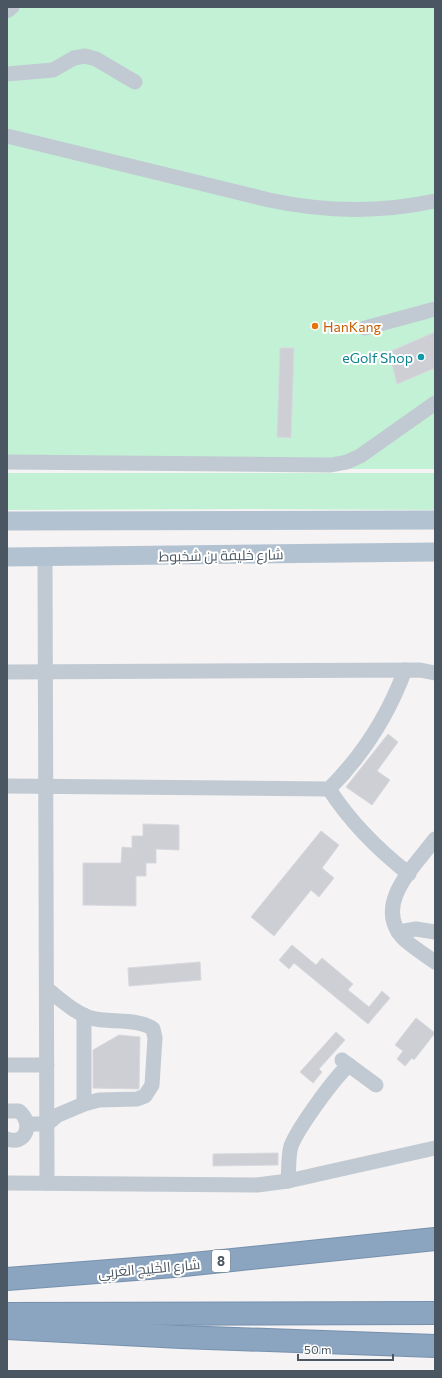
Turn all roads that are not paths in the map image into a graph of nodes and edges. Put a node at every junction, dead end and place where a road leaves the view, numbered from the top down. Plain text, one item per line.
1 (12, 7) edge
2 (7, 11) edge
3 (7, 74) edge
4 (135, 82) dead end
5 (7, 136) edge
6 (435, 201) edge
7 (435, 309) edge
8 (365, 328) dead end
9 (435, 403) edge
10 (7, 462) edge
11 (435, 520) edge
12 (7, 521) edge
13 (435, 552) edge
14 (7, 557) edge
15 (45, 557) junction
16 (405, 670) junction
17 (44, 671) junction
18 (433, 671) edge
19 (7, 672) edge
20 (47, 785) junction
21 (7, 786) edge
22 (328, 789) junction
23 (435, 839) edge
24 (429, 858) edge
25 (409, 874) junction
26 (434, 931) edge
27 (398, 932) junction
28 (435, 962) edge
29 (46, 989) junction
30 (84, 1015) junction
31 (7, 1065) edge
32 (47, 1066) junction
33 (376, 1085) dead end
34 (84, 1104) junction
35 (7, 1111) edge
36 (28, 1124) junction
37 (47, 1124) junction
38 (7, 1140) edge
39 (435, 1148) edge
40 (288, 1181) junction
41 (7, 1183) edge
42 (47, 1183) junction
43 (435, 1239) edge
44 (7, 1279) edge
45 (435, 1313) edge
46 (7, 1314) edge
47 (7, 1328) edge
48 (435, 1346) edge

1 - 2 lane
3 - 4 lane
5 - 6 lane
7 - 8 lane
9 - 10 lane
11 - 12 main road
13 - 15 main road, شارع خليفة بن شخبوط
14 - 15 main road, شارع خليفة بن شخبوط
15 - 17 lane
16 - 17 lane
16 - 18 lane
16 - 22 lane
17 - 19 lane
17 - 20 lane
20 - 21 lane
20 - 22 lane
20 - 29 lane
22 - 25 lane
23 - 24 lane
24 - 25 lane
25 - 27 lane
26 - 27 lane
27 - 28 lane
29 - 30 lane
29 - 32 lane
30 - 34 lane
30 - 34 lane
31 - 32 lane
32 - 37 lane
33 - 40 lane
34 - 37 lane
35 - 36 lane
36 - 37 lane
36 - 38 lane
37 - 42 lane
39 - 40 lane
40 - 42 lane
41 - 42 lane
43 - 44 highway, شارع الخَلِيج العَربِي / 8
45 - 46 highway
47 - 48 highway

